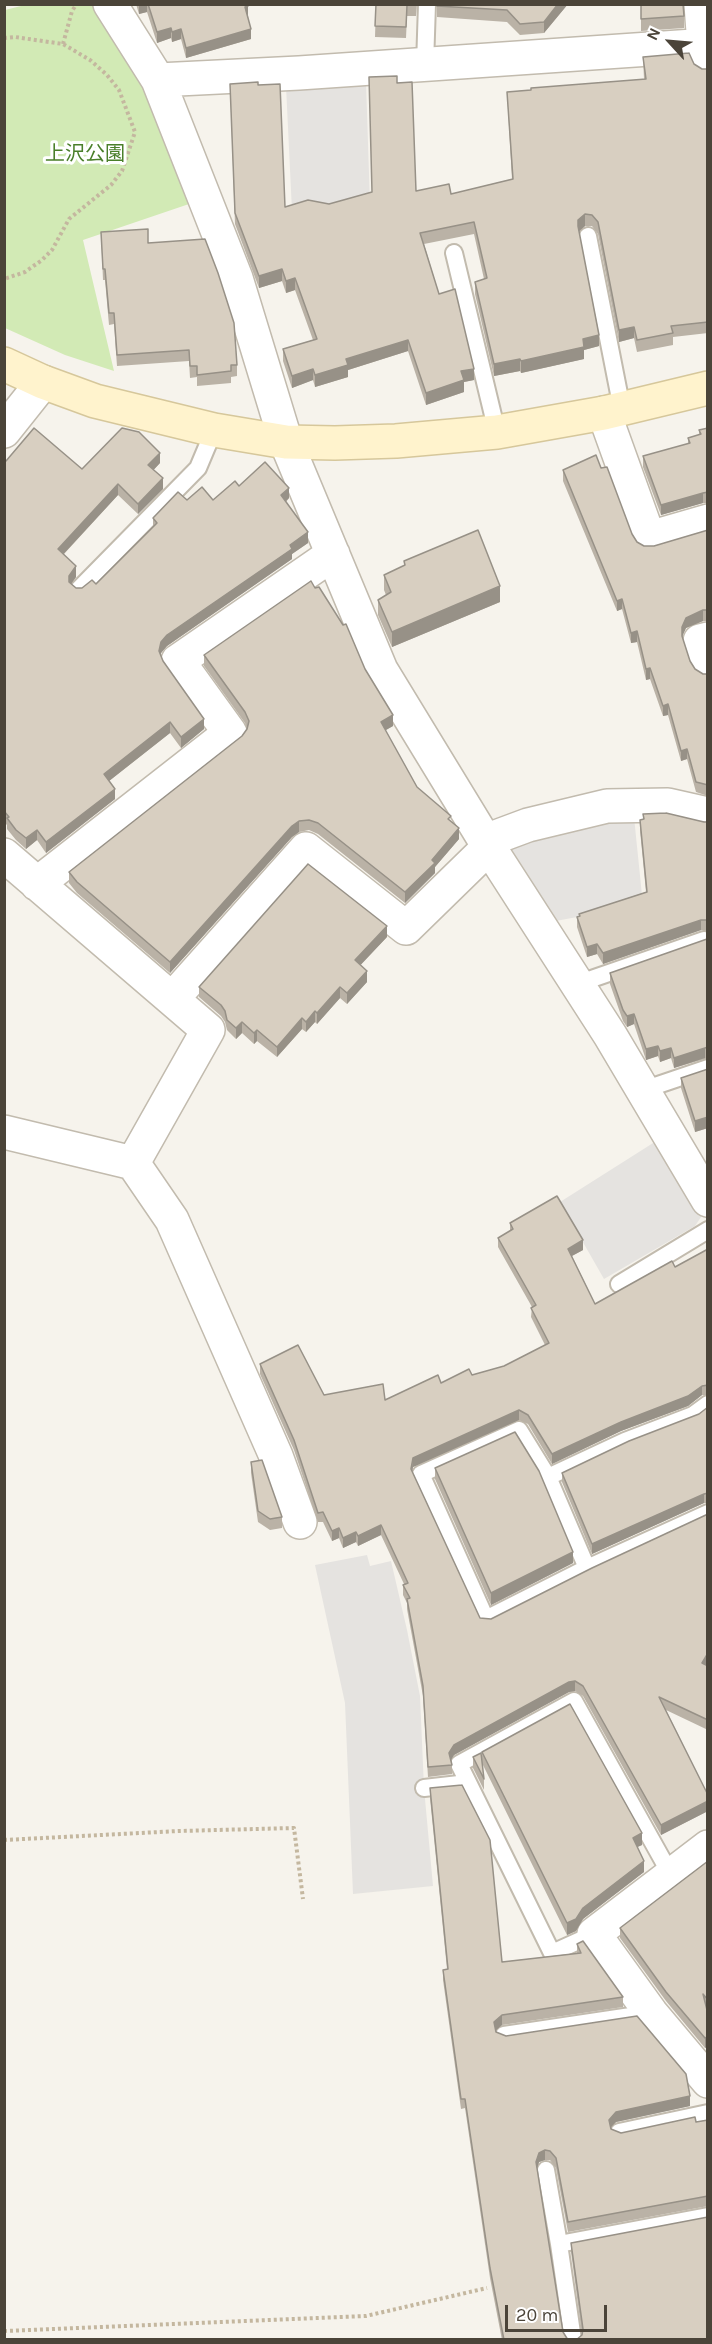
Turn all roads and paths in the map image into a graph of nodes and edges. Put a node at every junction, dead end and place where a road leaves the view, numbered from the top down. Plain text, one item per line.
1 (76, 4) edge
2 (110, 4) edge
3 (427, 4) edge
4 (701, 4) edge
5 (4, 38) edge
6 (63, 44) junction
7 (706, 51) edge
8 (425, 64) junction
9 (158, 80) junction
10 (588, 236) dead end
11 (454, 253) dead end
12 (4, 279) edge
13 (4, 364) edge
14 (43, 382) junction
15 (708, 388) edge
16 (613, 411) junction
17 (214, 430) junction
18 (4, 431) edge
19 (497, 432) junction
20 (285, 442) junction
21 (708, 521) edge
22 (333, 554) junction
23 (79, 589) edge
24 (708, 639) edge
25 (708, 666) edge
26 (708, 814) edge
27 (487, 844) junction
28 (4, 855) edge
29 (37, 884) junction
30 (704, 940) edge
31 (577, 984) junction
32 (172, 998) junction
33 (708, 1068) edge
34 (643, 1090) junction
35 (4, 1132) edge
36 (133, 1163) junction
37 (708, 1200) edge
38 (708, 1230) edge
39 (619, 1284) dead end
40 (708, 1404) edge
41 (548, 1478) junction
42 (708, 1513) edge
43 (300, 1522) dead end
44 (587, 1568) junction
45 (468, 1783) junction
46 (424, 1788) dead end
47 (4, 1840) edge
48 (708, 1847) edge
49 (671, 1875) junction
50 (303, 1899) dead end
51 (594, 1934) junction
52 (651, 2013) junction
53 (504, 2035) edge
54 (708, 2081) edge
55 (708, 2112) edge
56 (619, 2132) edge
57 (546, 2170) dead end
58 (708, 2216) edge
59 (559, 2244) junction
60 (487, 2288) dead end
61 (4, 2331) edge
62 (573, 2340) edge

1 - 6 path
2 - 9 street
3 - 8 lane
4 - 7 street
5 - 6 path
6 - 12 path
7 - 8 street
8 - 9 street
9 - 20 street
10 - 16 lane
11 - 19 lane
13 - 14 street
14 - 17 street
14 - 18 street
15 - 16 street
16 - 19 street
16 - 21 street
17 - 20 street
17 - 23 lane
19 - 20 street
20 - 22 street
22 - 27 street
22 - 29 street
24 - 25 street
26 - 27 street
27 - 31 street
27 - 32 street
28 - 29 street
29 - 32 street
30 - 31 lane
31 - 34 street
32 - 36 street
33 - 34 lane
34 - 37 street
35 - 36 street
36 - 43 street
38 - 39 lane
40 - 41 lane
41 - 44 lane
41 - 44 lane
42 - 44 lane
45 - 46 lane
45 - 49 lane
45 - 51 lane
47 - 50 path
48 - 49 street
49 - 51 street
51 - 52 street
52 - 53 lane
52 - 54 street
55 - 56 lane
57 - 59 lane
58 - 59 lane
59 - 62 lane
60 - 61 path

